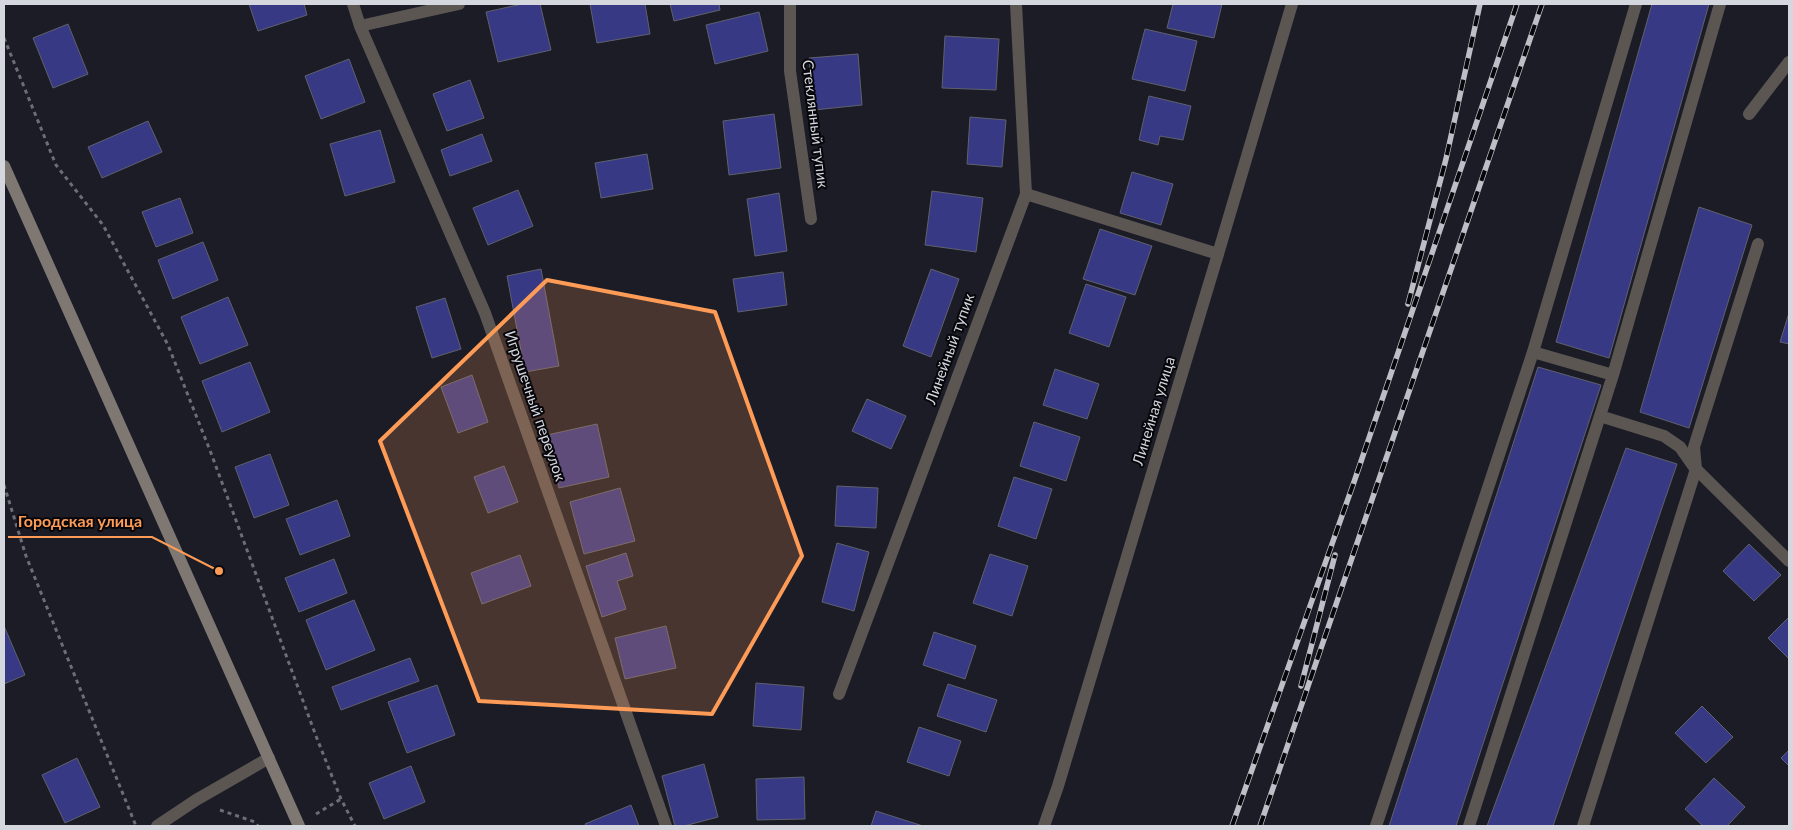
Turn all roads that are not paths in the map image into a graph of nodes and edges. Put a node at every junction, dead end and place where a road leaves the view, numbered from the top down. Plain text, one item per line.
1 (352, 4) edge
2 (459, 4) edge
3 (790, 4) edge
4 (1016, 4) edge
5 (1292, 4) edge
6 (1636, 4) edge
7 (1720, 4) edge
8 (360, 26) junction
9 (1789, 62) edge
10 (1749, 114) dead end
11 (4, 166) edge
12 (1026, 194) junction
13 (811, 218) dead end
14 (1758, 244) dead end
15 (1218, 254) junction
16 (1533, 352) junction
17 (1613, 374) junction
18 (1600, 416) junction
19 (1696, 469) junction
20 (1789, 561) edge
21 (839, 694) dead end
22 (269, 758) junction
23 (157, 826) edge
24 (299, 826) edge
25 (666, 826) edge
26 (1044, 826) edge
27 (1376, 826) edge
28 (1469, 826) edge
29 (1583, 826) edge

1 - 8 street, Игрушечный переулок
2 - 8 street
3 - 13 street, Стеклянный тупик
4 - 12 street, Линейный тупик
5 - 15 street, Линейная улица
6 - 16 street
7 - 17 street
8 - 25 street, Игрушечный переулок
9 - 10 street
11 - 22 main road
12 - 15 street
12 - 21 street, Линейный тупик
14 - 19 street
15 - 26 street, Линейная улица
16 - 17 street
16 - 27 street
17 - 18 street
18 - 19 street
18 - 28 street
19 - 20 street
19 - 29 street
22 - 23 street
22 - 24 main road

